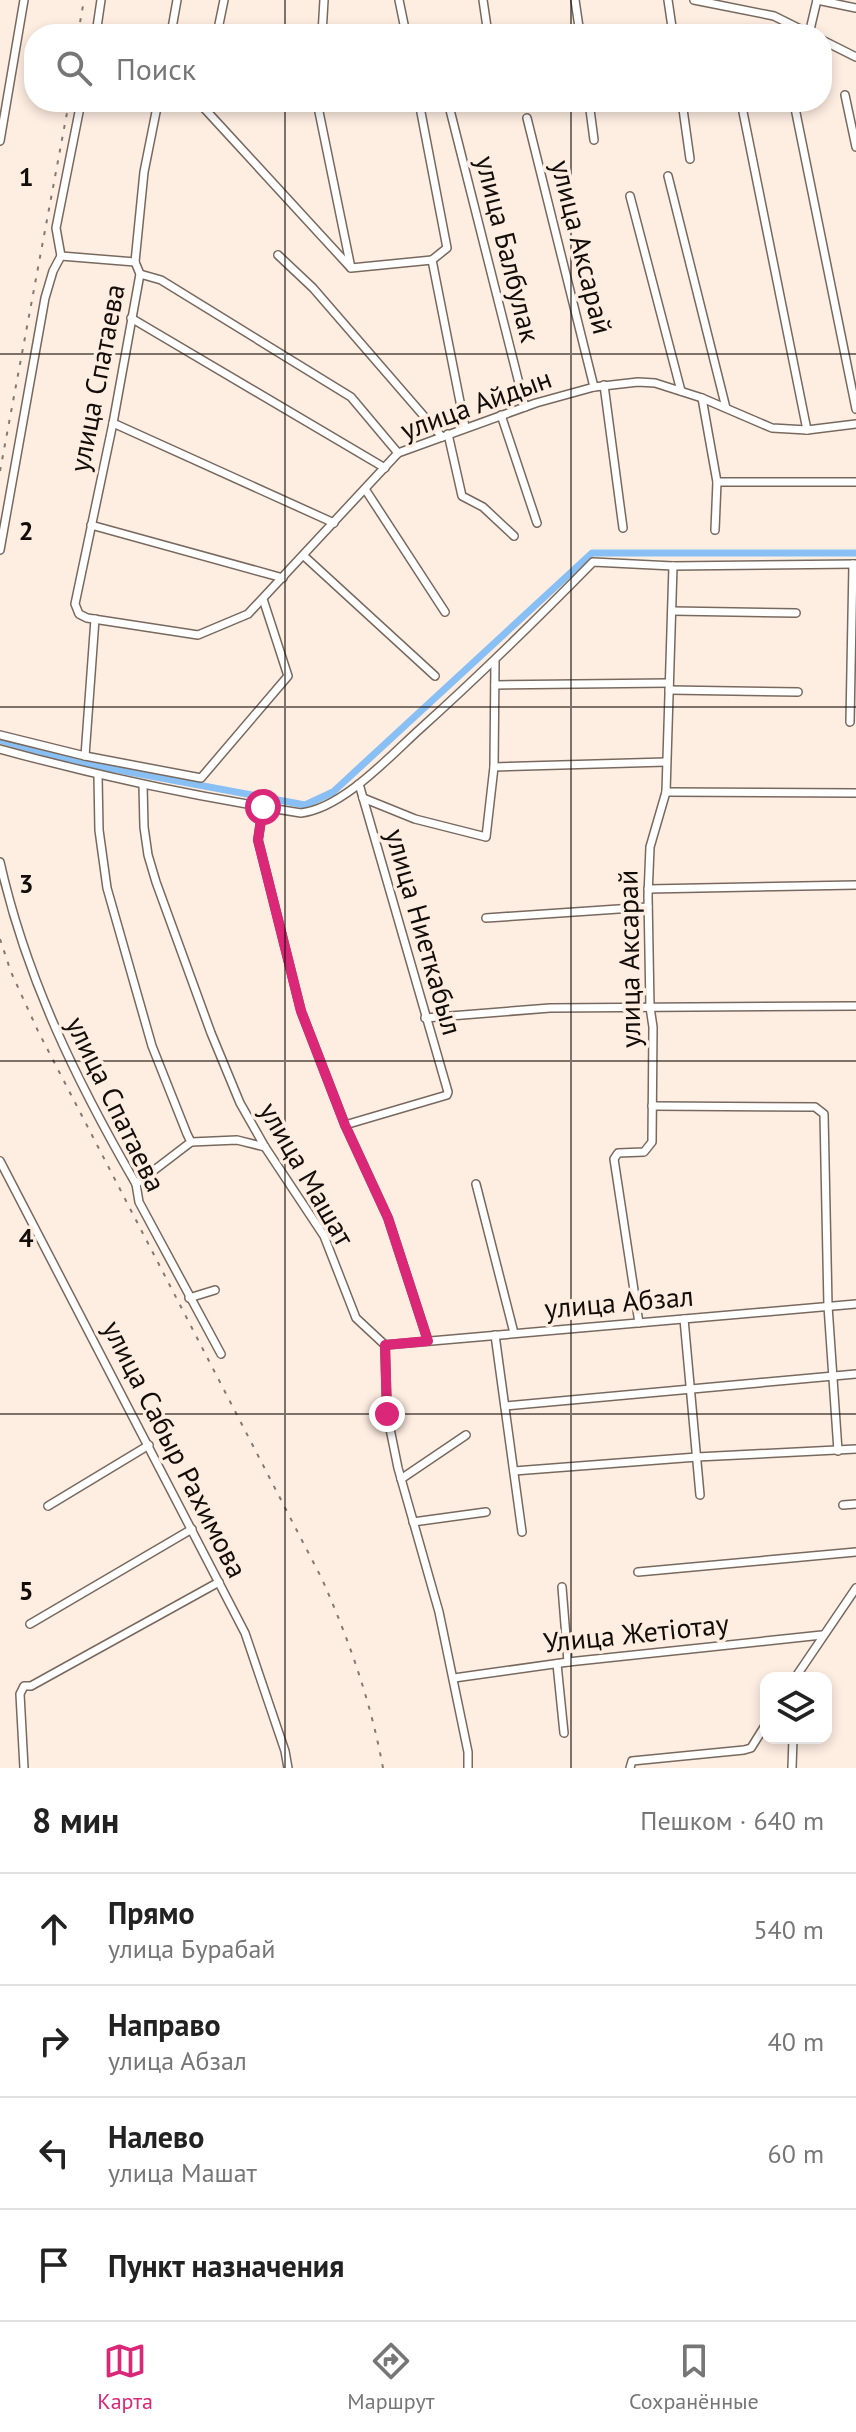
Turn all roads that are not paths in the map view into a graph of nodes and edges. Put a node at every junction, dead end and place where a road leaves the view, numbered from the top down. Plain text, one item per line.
1 (24, 0) edge
2 (101, 0) edge
3 (177, 0) edge
4 (224, 0) edge
5 (324, 0) edge
6 (399, 0) edge
7 (483, 0) edge
8 (575, 0) edge
9 (668, 0) edge
10 (694, 0) edge
11 (750, 0) edge
12 (817, 0) edge
13 (856, 8) edge
14 (749, 10) junction
15 (97, 24) edge
16 (173, 24) edge
17 (219, 24) edge
18 (323, 24) edge
19 (404, 24) edge
20 (487, 24) edge
21 (579, 24) edge
22 (672, 24) edge
23 (790, 24) edge
24 (811, 24) edge
25 (832, 45) edge
26 (856, 57) edge
27 (845, 95) dead end
28 (79, 112) edge
29 (156, 112) edge
30 (208, 112) edge
31 (319, 112) edge
32 (421, 112) edge
33 (451, 112) edge
34 (590, 112) edge
35 (683, 112) edge
36 (743, 112) edge
37 (796, 112) edge
38 (527, 118) dead end
39 (594, 140) dead end
40 (0, 141) edge
41 (856, 147) edge
42 (690, 159) dead end
43 (668, 176) dead end
44 (630, 196) dead end
45 (278, 255) dead end
46 (61, 256) junction
47 (432, 260) junction
48 (135, 262) junction
49 (351, 268) junction
50 (140, 274) junction
51 (131, 318) junction
52 (604, 385) junction
53 (594, 387) junction
54 (681, 391) junction
55 (702, 398) junction
56 (525, 407) junction
57 (726, 408) junction
58 (856, 409) edge
59 (501, 415) junction
60 (113, 423) junction
61 (856, 424) edge
62 (465, 427) junction
63 (807, 430) junction
64 (445, 435) junction
65 (398, 453) junction
66 (385, 468) junction
67 (717, 482) junction
68 (856, 482) edge
69 (365, 489) junction
70 (334, 523) junction
71 (537, 523) dead end
72 (91, 525) junction
73 (623, 528) dead end
74 (715, 530) dead end
75 (514, 536) dead end
76 (0, 550) edge
77 (304, 556) junction
78 (855, 564) edge
79 (673, 566) junction
80 (283, 578) junction
81 (263, 599) junction
82 (672, 611) junction
83 (445, 612) dead end
84 (796, 613) dead end
85 (79, 614) joint
86 (95, 619) junction
87 (495, 662) junction
88 (435, 676) dead end
89 (495, 685) junction
90 (669, 687) junction
91 (798, 692) dead end
92 (850, 722) dead end
93 (0, 735) edge
94 (0, 749) edge
95 (85, 756) junction
96 (666, 762) junction
97 (494, 767) junction
98 (98, 776) junction
99 (359, 784) junction
100 (143, 785) junction
101 (666, 792) junction
102 (856, 793) edge
103 (363, 798) junction
104 (263, 807) junction
105 (0, 862) edge
106 (856, 885) edge
107 (648, 889) junction
108 (648, 907) junction
109 (486, 918) dead end
110 (856, 1006) edge
111 (650, 1007) junction
112 (425, 1018) junction
113 (652, 1106) junction
114 (345, 1125) junction
115 (191, 1142) junction
116 (265, 1147) junction
117 (0, 1161) edge
118 (136, 1184) junction
119 (476, 1184) dead end
120 (215, 1290) dead end
121 (189, 1298) junction
122 (856, 1304) edge
123 (828, 1306) junction
124 (684, 1319) junction
125 (639, 1323) junction
126 (514, 1333) junction
127 (495, 1335) junction
128 (428, 1341) junction
129 (385, 1345) junction
130 (221, 1354) dead end
131 (856, 1374) edge
132 (832, 1377) junction
133 (692, 1390) junction
134 (505, 1406) junction
135 (466, 1435) dead end
136 (149, 1445) junction
137 (856, 1449) edge
138 (838, 1451) junction
139 (697, 1457) junction
140 (514, 1471) junction
141 (401, 1479) junction
142 (700, 1495) dead end
143 (856, 1504) edge
144 (843, 1505) dead end
145 (48, 1506) dead end
146 (486, 1512) dead end
147 (413, 1522) junction
148 (192, 1529) junction
149 (522, 1532) dead end
150 (856, 1552) edge
151 (638, 1572) dead end
152 (219, 1582) junction
153 (562, 1587) dead end
154 (855, 1591) edge
155 (30, 1624) dead end
156 (822, 1635) junction
157 (568, 1662) junction
158 (557, 1664) junction
159 (799, 1672) edge
160 (454, 1678) junction
161 (564, 1733) dead end
162 (760, 1734) edge
163 (793, 1744) edge
164 (24, 1768) edge
165 (288, 1768) edge
166 (468, 1768) edge
167 (630, 1768) edge
168 (792, 1768) edge

1 - 40 street
2 - 15 street
3 - 16 street
4 - 17 street
5 - 18 street
6 - 19 street
7 - 20 street
8 - 21 street
9 - 22 street
10 - 14 street
11 - 14 street
12 - 13 street
12 - 24 street
14 - 23 street
25 - 26 street
27 - 41 street
28 - 46 street
29 - 48 street, улица Спатаева
30 - 49 street
31 - 49 street
32 - 47 street, улица Балбулак
33 - 56 street, улица Балбулак
34 - 39 street
35 - 42 street
36 - 63 street
37 - 58 street
38 - 53 street, улица Аксарай
43 - 57 street
44 - 54 street
45 - 64 street
46 - 48 street
46 - 76 street
47 - 49 street
47 - 62 street
48 - 50 street, улица Спатаева
50 - 51 street, улица Спатаева
50 - 65 street
51 - 60 street, улица Спатаева
51 - 66 street
52 - 53 street, улица Айдын
52 - 54 street, улица Айдын
52 - 73 street
53 - 56 street, улица Айдын
54 - 55 street, улица Айдын
55 - 57 street, улица Айдын
55 - 67 street
56 - 59 street, улица Айдын
57 - 63 street, улица Айдын
59 - 62 street, улица Айдын
59 - 71 street
60 - 70 street
60 - 72 street, улица Спатаева
61 - 63 street, улица Айдын
62 - 64 street, улица Айдын
64 - 65 street, улица Айдын
64 - 75 street
65 - 66 street, улица Айдын
66 - 69 street, улица Айдын
67 - 68 street
67 - 74 street
69 - 70 street, улица Айдын
69 - 83 street
70 - 77 street, улица Айдын
72 - 80 street
72 - 85 street, улица Спатаева
77 - 80 street, улица Айдын
77 - 88 street
78 - 79 street
78 - 92 street
79 - 82 street, улица Аксарай
79 - 87 street
80 - 81 street, улица Айдын
81 - 86 street, улица Айдын
81 - 95 street
82 - 84 street
82 - 90 street, улица Аксарай
85 - 86 street, улица Айдын
86 - 95 street
87 - 89 street
87 - 99 street
89 - 90 street
89 - 97 street
90 - 91 street
90 - 96 street, улица Аксарай
93 - 95 street
94 - 98 street
96 - 97 street
96 - 101 street, улица Аксарай
97 - 103 street
98 - 100 street
98 - 115 street, улица Спатаева
99 - 103 street, улица Ниеткабыл
99 - 104 street
100 - 104 street
100 - 116 street, улица Машат
101 - 102 street
101 - 107 street, улица Аксарай
103 - 112 street, улица Ниеткабыл
104 - 114 street
105 - 118 street, улица Спатаева
106 - 107 street
107 - 108 street, улица Аксарай
108 - 109 street
108 - 111 street, улица Аксарай
110 - 111 street
111 - 112 street
111 - 113 street, улица Аксарай
112 - 114 street, улица Ниеткабыл
113 - 123 street
113 - 125 street, улица Аксарай
114 - 128 street
115 - 116 street, улица Спатаева
115 - 118 street
116 - 129 street, улица Машат
117 - 136 street, улица Сабыр Рахимова
118 - 121 street, улица Спатаева
119 - 126 street
120 - 121 street
121 - 130 street, улица Спатаева
122 - 123 street, улица Абзал
123 - 124 street, улица Абзал
123 - 132 street
124 - 125 street, улица Абзал
124 - 133 street
125 - 126 street, улица Абзал
126 - 127 street, улица Абзал
127 - 128 street, улица Абзал
127 - 134 street
128 - 129 street, улица Абзал
129 - 141 street
131 - 132 street
132 - 133 street
132 - 138 street
133 - 134 street
133 - 139 street
134 - 140 street
135 - 141 street
136 - 145 street
136 - 148 street, улица Сабыр Рахимова
137 - 138 street
138 - 139 street
139 - 140 street
139 - 142 street
140 - 149 street
141 - 147 street
143 - 144 street
146 - 147 street
147 - 160 street
148 - 152 street, улица Сабыр Рахимова
148 - 155 street
150 - 151 street
152 - 164 street
152 - 165 street, улица Сабыр Рахимова
153 - 157 street
154 - 156 street
156 - 157 street, Улица Жетіотау
156 - 159 street
157 - 158 street, Улица Жетіотау
158 - 160 street, Улица Жетіотау
158 - 161 street
160 - 166 street
162 - 167 street
163 - 168 street

